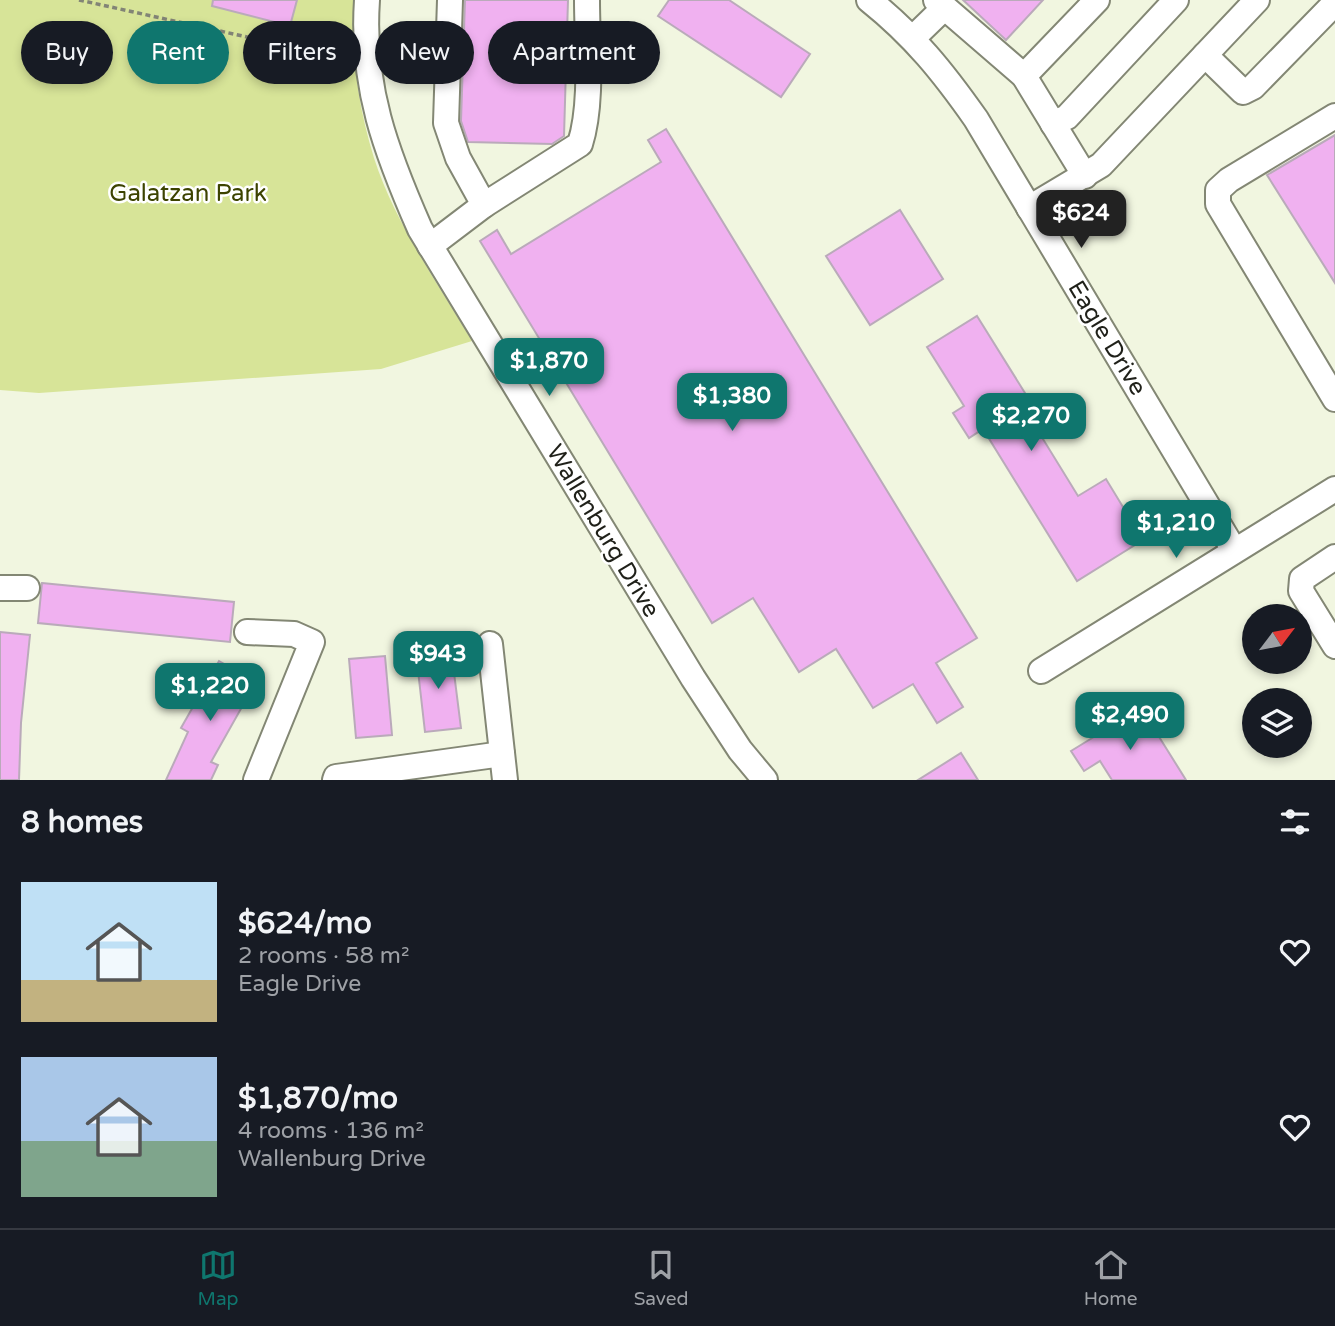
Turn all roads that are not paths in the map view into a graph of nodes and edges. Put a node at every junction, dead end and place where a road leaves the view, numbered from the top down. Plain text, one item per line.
1 (367, 0) edge
2 (450, 0) edge
3 (587, 0) edge
4 (869, 0) edge
5 (1097, 0) edge
6 (1175, 0) edge
7 (1257, 0) edge
8 (940, 4) edge
9 (1335, 4) edge
10 (913, 38) junction
11 (1205, 55) junction
12 (1024, 76) junction
13 (1335, 116) edge
14 (1053, 124) junction
15 (1084, 176) junction
16 (484, 205) junction
17 (1030, 208) junction
18 (430, 246) junction
19 (1335, 399) edge
20 (1335, 489) edge
21 (1234, 550) junction
22 (1335, 557) edge
23 (0, 587) edge
24 (27, 588) dead end
25 (247, 632) dead end
26 (490, 643) dead end
27 (1335, 646) edge
28 (1041, 671) dead end
29 (502, 754) junction
30 (256, 780) edge
31 (335, 780) edge
32 (505, 780) edge
33 (765, 780) edge

1 - 18 street, Wallenburg Drive
2 - 16 street
3 - 16 street
4 - 10 street, Eagle Drive
5 - 12 street
6 - 14 street
7 - 11 street
8 - 10 street
8 - 12 street
9 - 11 street
10 - 17 street, Eagle Drive
11 - 15 street
12 - 14 street
13 - 19 street
14 - 15 street
15 - 17 street
16 - 18 street
17 - 21 street, Eagle Drive
18 - 33 street, Wallenburg Drive
20 - 21 street
21 - 28 street
22 - 27 street
23 - 24 street
25 - 30 street
26 - 29 street
29 - 31 street
29 - 32 street

